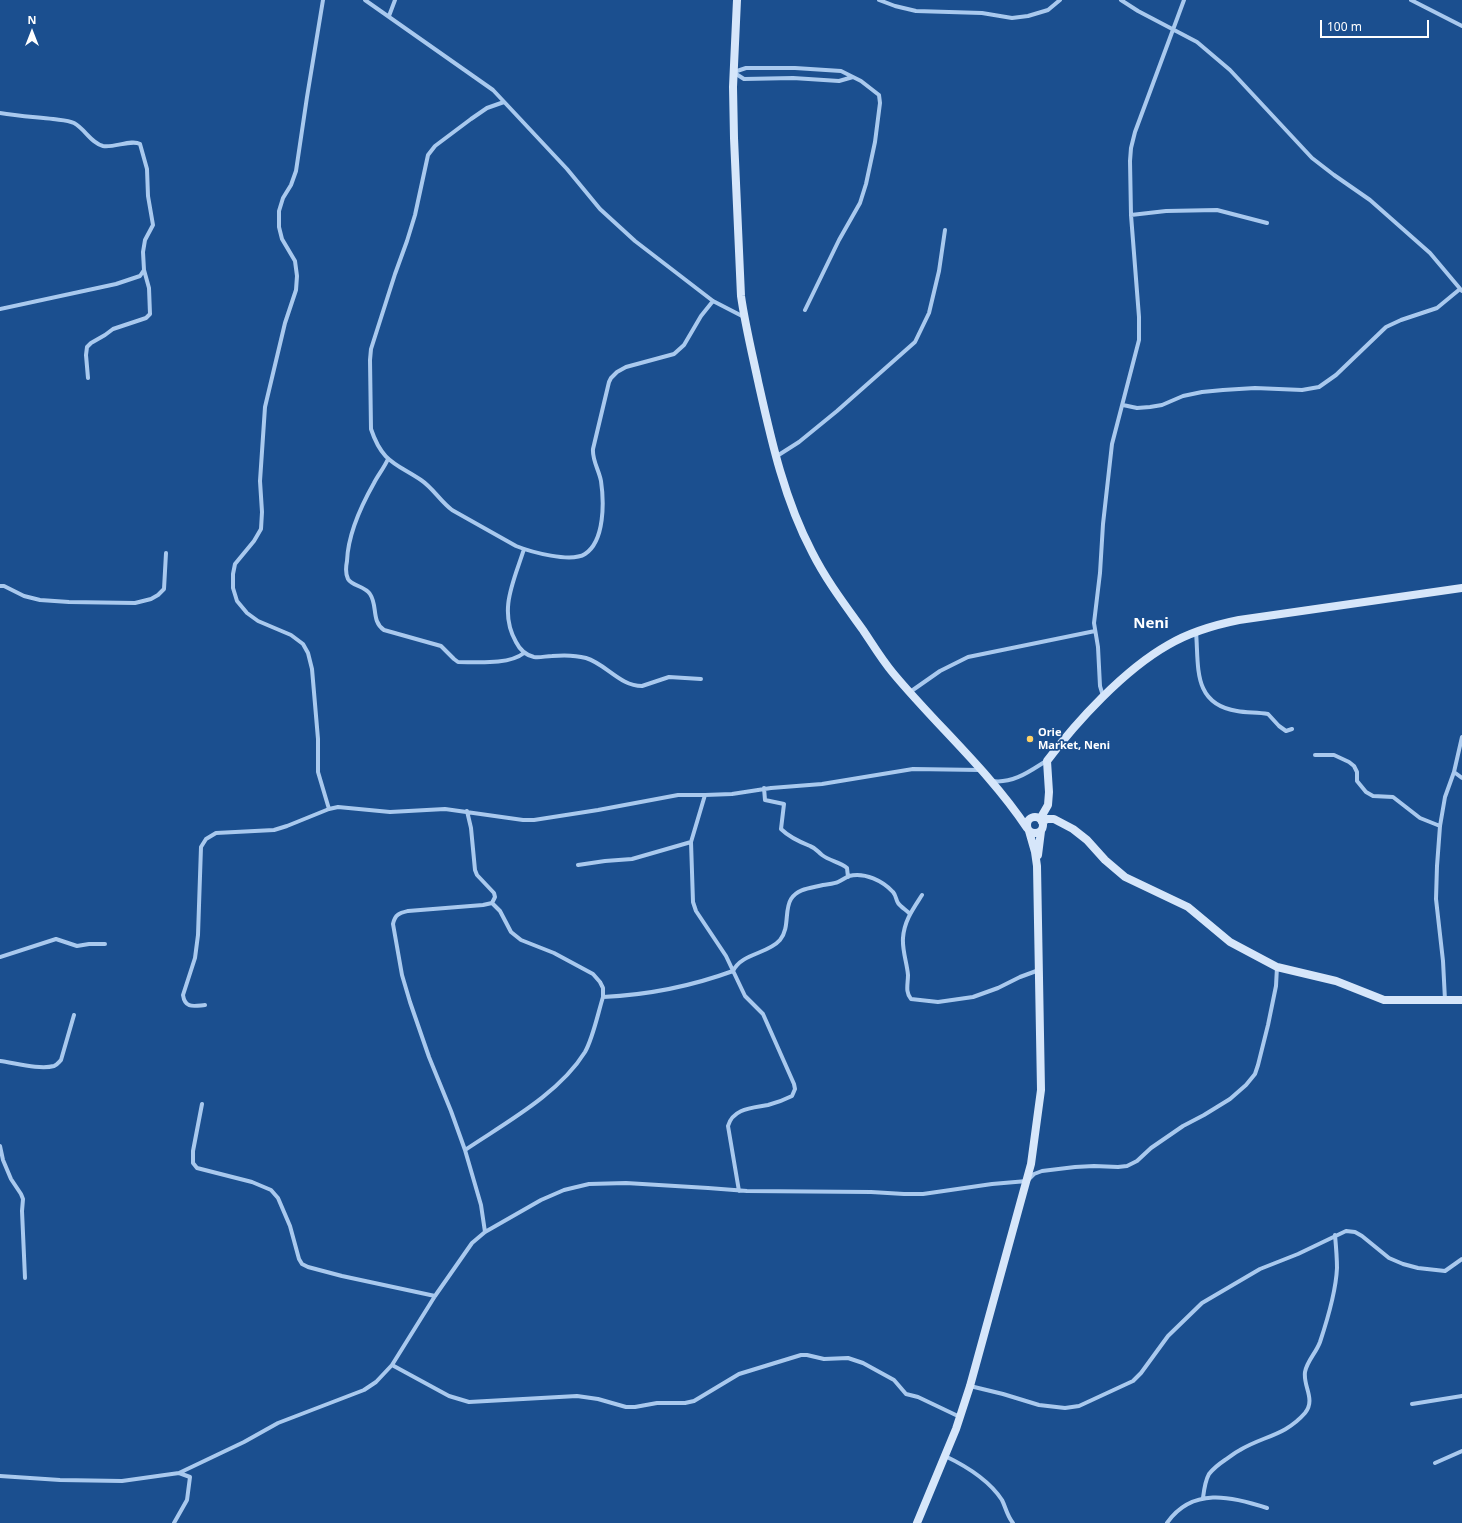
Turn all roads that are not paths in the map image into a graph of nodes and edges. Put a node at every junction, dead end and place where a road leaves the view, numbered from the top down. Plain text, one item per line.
1 (324, 0) edge
2 (365, 0) edge
3 (395, 0) edge
4 (737, 0) edge
5 (879, 0) edge
6 (1060, 0) edge
7 (1121, 0) edge
8 (1184, 0) edge
9 (1411, 0) edge
10 (389, 16) junction
11 (1462, 26) edge
12 (1173, 29) junction
13 (733, 72) junction
14 (853, 77) junction
15 (504, 102) junction
16 (0, 113) edge
17 (1130, 215) junction
18 (1267, 223) dead end
19 (945, 230) dead end
20 (144, 270) junction
21 (1461, 290) edge
22 (713, 301) junction
23 (0, 309) edge
24 (805, 310) dead end
25 (744, 317) junction
26 (88, 378) dead end
27 (1123, 405) junction
28 (777, 456) junction
29 (388, 459) junction
30 (524, 549) junction
31 (166, 554) dead end
32 (0, 586) edge
33 (1462, 588) edge
34 (1096, 631) junction
35 (1196, 631) junction
36 (524, 653) junction
37 (701, 678) dead end
38 (910, 692) junction
39 (1103, 697) junction
40 (1292, 729) dead end
41 (1462, 737) edge
42 (1315, 755) dead end
43 (1047, 761) junction
44 (980, 770) junction
45 (1454, 772) junction
46 (1462, 778) edge
47 (990, 781) junction
48 (764, 788) junction
49 (705, 795) junction
50 (329, 809) junction
51 (1015, 810) junction
52 (467, 811) junction
53 (1039, 819) junction
54 (1440, 826) junction
55 (1028, 830) junction
56 (1041, 831) junction
57 (690, 842) junction
58 (578, 865) dead end
59 (1037, 866) junction
60 (848, 877) junction
61 (922, 895) dead end
62 (492, 903) junction
63 (909, 913) junction
64 (104, 944) dead end
65 (0, 956) edge
66 (1277, 967) junction
67 (1039, 970) junction
68 (733, 971) junction
69 (603, 996) junction
70 (1445, 1000) junction
71 (1462, 1000) edge
72 (205, 1005) dead end
73 (74, 1015) dead end
74 (0, 1061) edge
75 (202, 1104) dead end
76 (0, 1146) edge
77 (465, 1150) junction
78 (1027, 1181) junction
79 (739, 1191) junction
80 (485, 1232) junction
81 (1336, 1235) junction
82 (1462, 1259) edge
83 (25, 1278) dead end
84 (435, 1296) junction
85 (392, 1365) junction
86 (970, 1386) junction
87 (1462, 1396) edge
88 (1412, 1404) dead end
89 (960, 1417) junction
90 (1462, 1451) edge
91 (945, 1456) junction
92 (1435, 1463) dead end
93 (178, 1473) junction
94 (0, 1476) edge
95 (1203, 1498) junction
96 (1267, 1508) dead end
97 (174, 1523) edge
98 (917, 1523) edge
99 (1013, 1523) edge
100 (1167, 1523) edge

1 - 50 street
2 - 10 street
3 - 10 street
4 - 13 street
5 - 6 street
7 - 12 street
8 - 12 street
9 - 11 street
10 - 15 street
12 - 17 street
12 - 21 street
13 - 14 street
13 - 14 street
13 - 25 street
14 - 24 street
15 - 22 street
15 - 29 street
16 - 20 street
17 - 18 street
17 - 27 street
19 - 28 street
20 - 23 street
20 - 26 street
21 - 27 street
22 - 25 street
22 - 30 street
25 - 28 street
27 - 34 street
28 - 38 street
29 - 30 street
29 - 36 street
30 - 36 street
31 - 32 street
33 - 35 street
34 - 38 street
34 - 39 street
35 - 39 street
35 - 40 street
36 - 37 street
38 - 44 street
39 - 43 street
41 - 45 street
42 - 54 street
43 - 47 street
43 - 53 street
44 - 47 street
44 - 48 street
45 - 46 street
45 - 54 street
47 - 51 street
48 - 49 street
48 - 60 street
49 - 52 street
49 - 57 street
50 - 52 street
50 - 72 street
51 - 53 street
51 - 55 street
52 - 62 street
53 - 55 street
53 - 56 street
53 - 66 street
54 - 70 street
55 - 56 street
55 - 59 street
56 - 59 street
57 - 58 street
57 - 68 street
59 - 67 street
60 - 63 street
60 - 68 street
61 - 63 street
62 - 69 street
62 - 77 street
63 - 67 street
64 - 65 street
66 - 70 street
66 - 78 street
67 - 78 street
68 - 69 street
68 - 79 street
69 - 77 street
70 - 71 street
73 - 74 street
75 - 84 street
76 - 83 street
77 - 80 street
78 - 79 street
78 - 86 street
79 - 80 street
80 - 84 street
81 - 82 street
81 - 86 street
81 - 95 street
84 - 85 street
85 - 89 street
85 - 93 street
86 - 89 street
87 - 88 street
89 - 91 street
90 - 92 street
91 - 98 street
91 - 99 street
93 - 94 street
93 - 97 street
95 - 96 street
95 - 100 street

